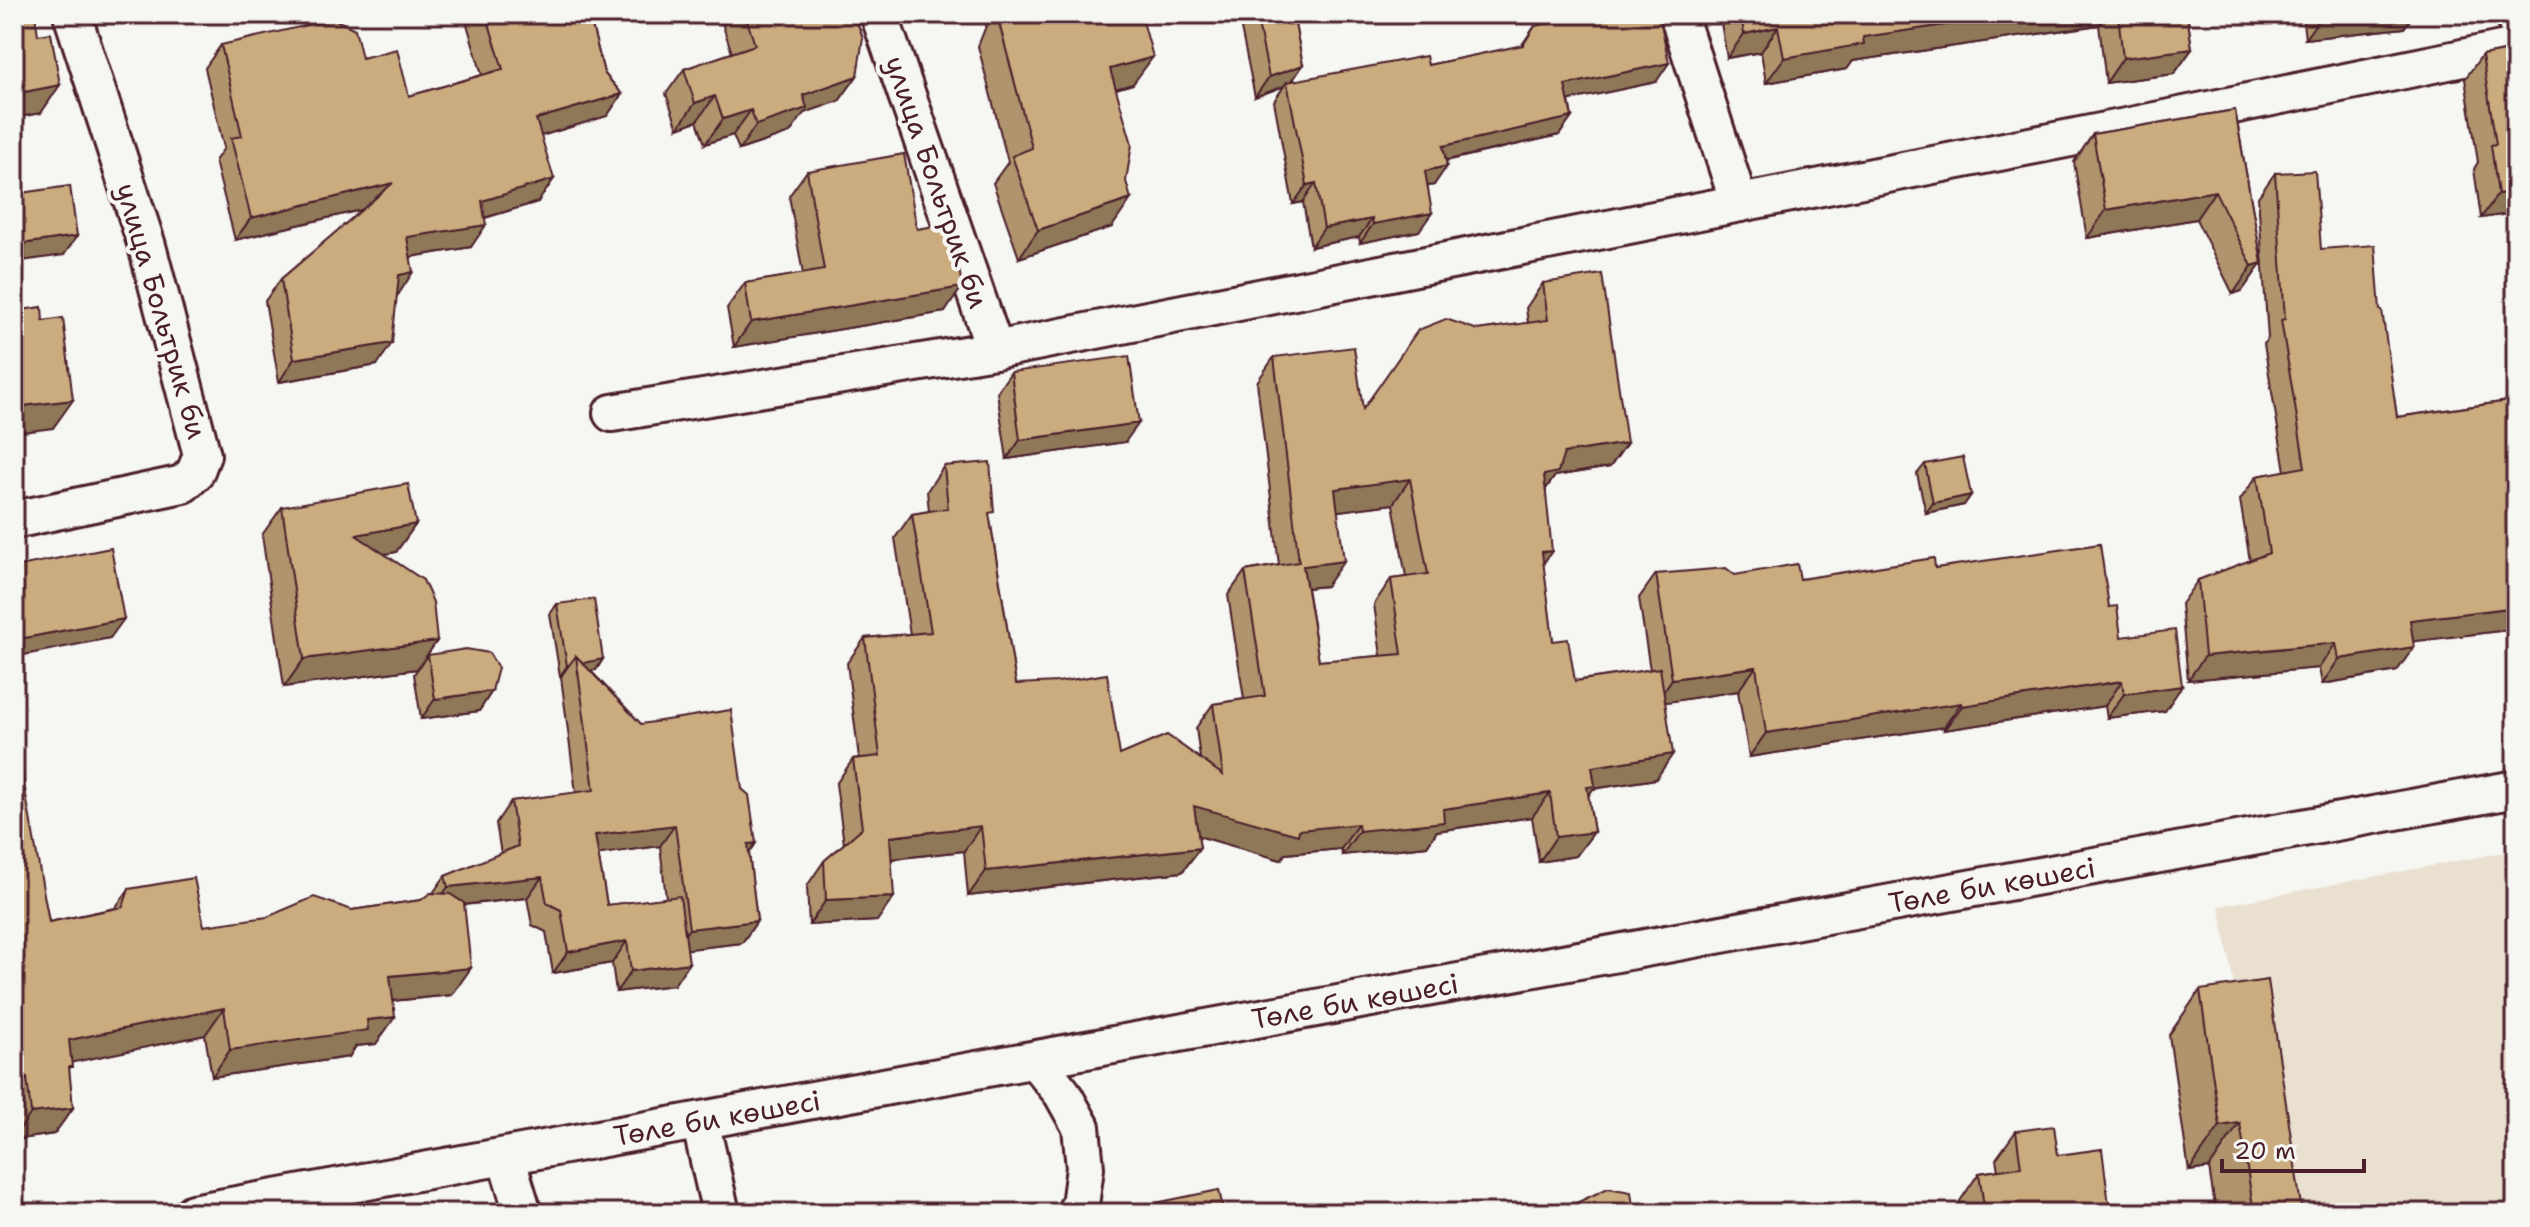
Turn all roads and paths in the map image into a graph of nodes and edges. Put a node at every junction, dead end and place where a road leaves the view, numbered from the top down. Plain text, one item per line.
1 (72, 14) edge
2 (879, 14) edge
3 (1678, 14) edge
4 (2513, 14) edge
5 (2516, 21) edge
6 (2516, 47) edge
7 (1739, 203) junction
8 (995, 350) junction
9 (612, 413) dead end
10 (14, 520) edge
11 (2516, 789) edge
12 (1035, 1060) junction
13 (700, 1121) junction
14 (506, 1157) junction
15 (193, 1213) edge
16 (523, 1213) edge
17 (721, 1213) edge
18 (1075, 1213) edge

1 - 10 street, улица Больтрик би
2 - 8 street, улица Больтрик би
3 - 7 street
4 - 5 street
6 - 7 street
7 - 8 street
8 - 9 street
11 - 12 street, Төле би көшесі
12 - 13 street, Төле би көшесі
12 - 18 street
13 - 14 street, Төле би көшесі
13 - 17 street
14 - 15 street, Төле би көшесі
14 - 16 street

